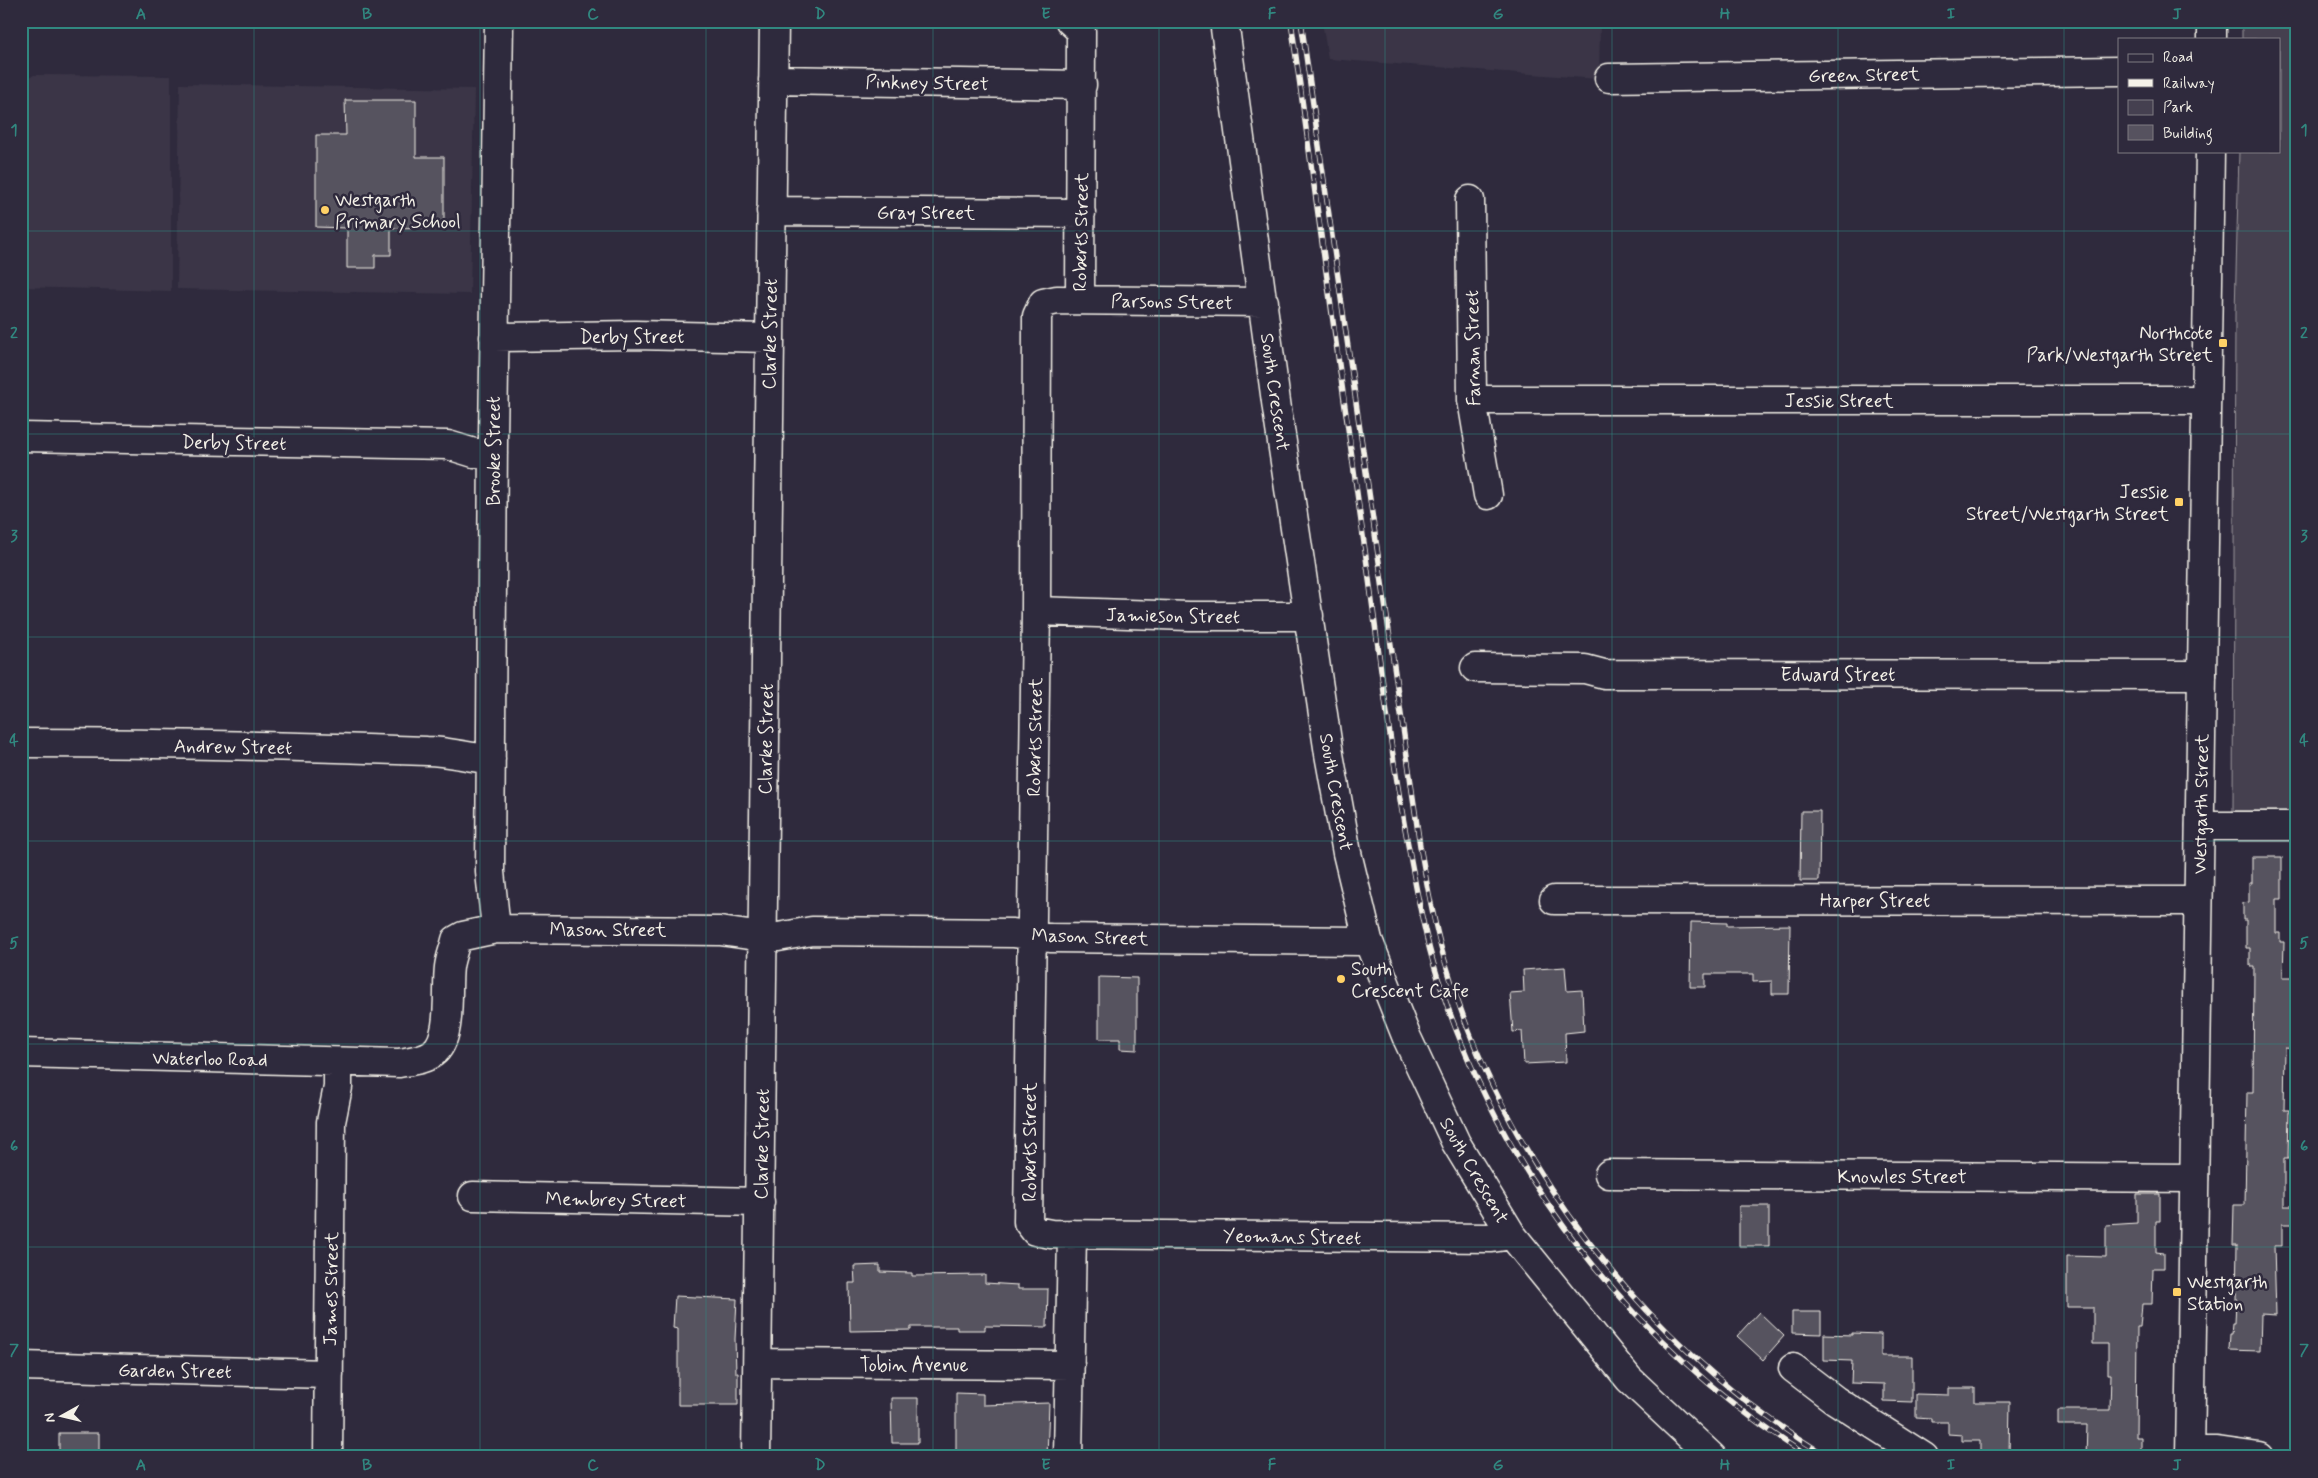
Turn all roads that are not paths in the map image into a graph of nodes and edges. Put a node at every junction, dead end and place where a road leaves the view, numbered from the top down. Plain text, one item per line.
1 (774, 21) edge
2 (1070, 21) edge
3 (1224, 21) edge
4 (2212, 21) edge
5 (498, 26) edge
6 (2212, 38) edge
7 (2118, 71) edge
8 (1608, 78) dead end
9 (773, 80) junction
10 (1082, 85) junction
11 (2210, 152) edge
12 (1470, 200) dead end
13 (771, 211) junction
14 (1081, 213) junction
15 (1080, 300) junction
16 (1264, 302) junction
17 (494, 336) junction
18 (769, 338) junction
19 (1472, 400) junction
20 (2206, 400) junction
21 (21, 437) edge
22 (493, 446) junction
23 (1488, 495) dead end
24 (1036, 611) junction
25 (1309, 616) junction
26 (1475, 668) dead end
27 (2202, 675) junction
28 (21, 743) edge
29 (491, 752) junction
30 (2200, 826) junction
31 (2297, 826) edge
32 (1554, 900) dead end
33 (2197, 901) junction
34 (474, 929) junction
35 (763, 931) junction
36 (1032, 935) junction
37 (1368, 940) junction
38 (21, 1053) edge
39 (332, 1061) junction
40 (1609, 1174) dead end
41 (2194, 1178) junction
42 (473, 1196) dead end
43 (760, 1202) junction
44 (1072, 1234) junction
45 (1512, 1235) junction
46 (758, 1363) junction
47 (1070, 1365) junction
48 (21, 1366) edge
49 (1793, 1368) dead end
50 (329, 1374) junction
51 (2190, 1454) edge
52 (328, 1457) edge
53 (756, 1457) edge
54 (1068, 1457) edge
55 (1712, 1457) edge
56 (1924, 1457) edge
57 (2259, 1457) edge

1 - 9 street, Clarke Street
2 - 10 street, Roberts Street
3 - 16 street, South Crescent
4 - 6 street
5 - 17 street, Brooke Street
7 - 8 street, Green Street
9 - 10 street, Pinkney Street
9 - 13 street, Clarke Street
10 - 14 street, Roberts Street
11 - 20 street, Westgarth Street
12 - 19 street, Farnan Street
13 - 14 street, Gray Street
13 - 18 street, Clarke Street
14 - 15 street, Roberts Street
15 - 16 street, Parsons Street
15 - 24 street, Roberts Street
16 - 25 street, South Crescent
17 - 18 street, Derby Street
17 - 22 street, Brooke Street
18 - 35 street, Clarke Street
19 - 20 street, Jessie Street
19 - 23 street, Farnan Street
20 - 27 street, Westgarth Street
21 - 22 street, Derby Street
22 - 29 street, Brooke Street
24 - 25 street, Jamieson Street
24 - 36 street, Roberts Street
25 - 37 street, South Crescent
26 - 27 street, Edward Street
27 - 30 street, Westgarth Street
28 - 29 street, Andrew Street
29 - 34 street, Brooke Street
30 - 31 street
30 - 33 street, Westgarth Street
32 - 33 street, Harper Street
33 - 41 street, Westgarth Street
34 - 35 street, Mason Street
34 - 39 street, Waterloo Road
35 - 36 street, Mason Street
35 - 43 street, Clarke Street
36 - 37 street, Mason Street
36 - 44 street, Roberts Street
37 - 45 street, South Crescent
38 - 39 street, Waterloo Road
39 - 50 street, James Street
40 - 41 street, Knowles Street
41 - 51 street, Westgarth Street
42 - 43 street, Membrey Street
43 - 46 street, Clarke Street
44 - 45 street, Yeomans Street
44 - 47 street
45 - 55 street, South Crescent
46 - 47 street, Tobin Avenue
46 - 53 street, Clarke Street
47 - 54 street
48 - 50 street, Garden Street
49 - 56 street
50 - 52 street, James Street
51 - 57 street

